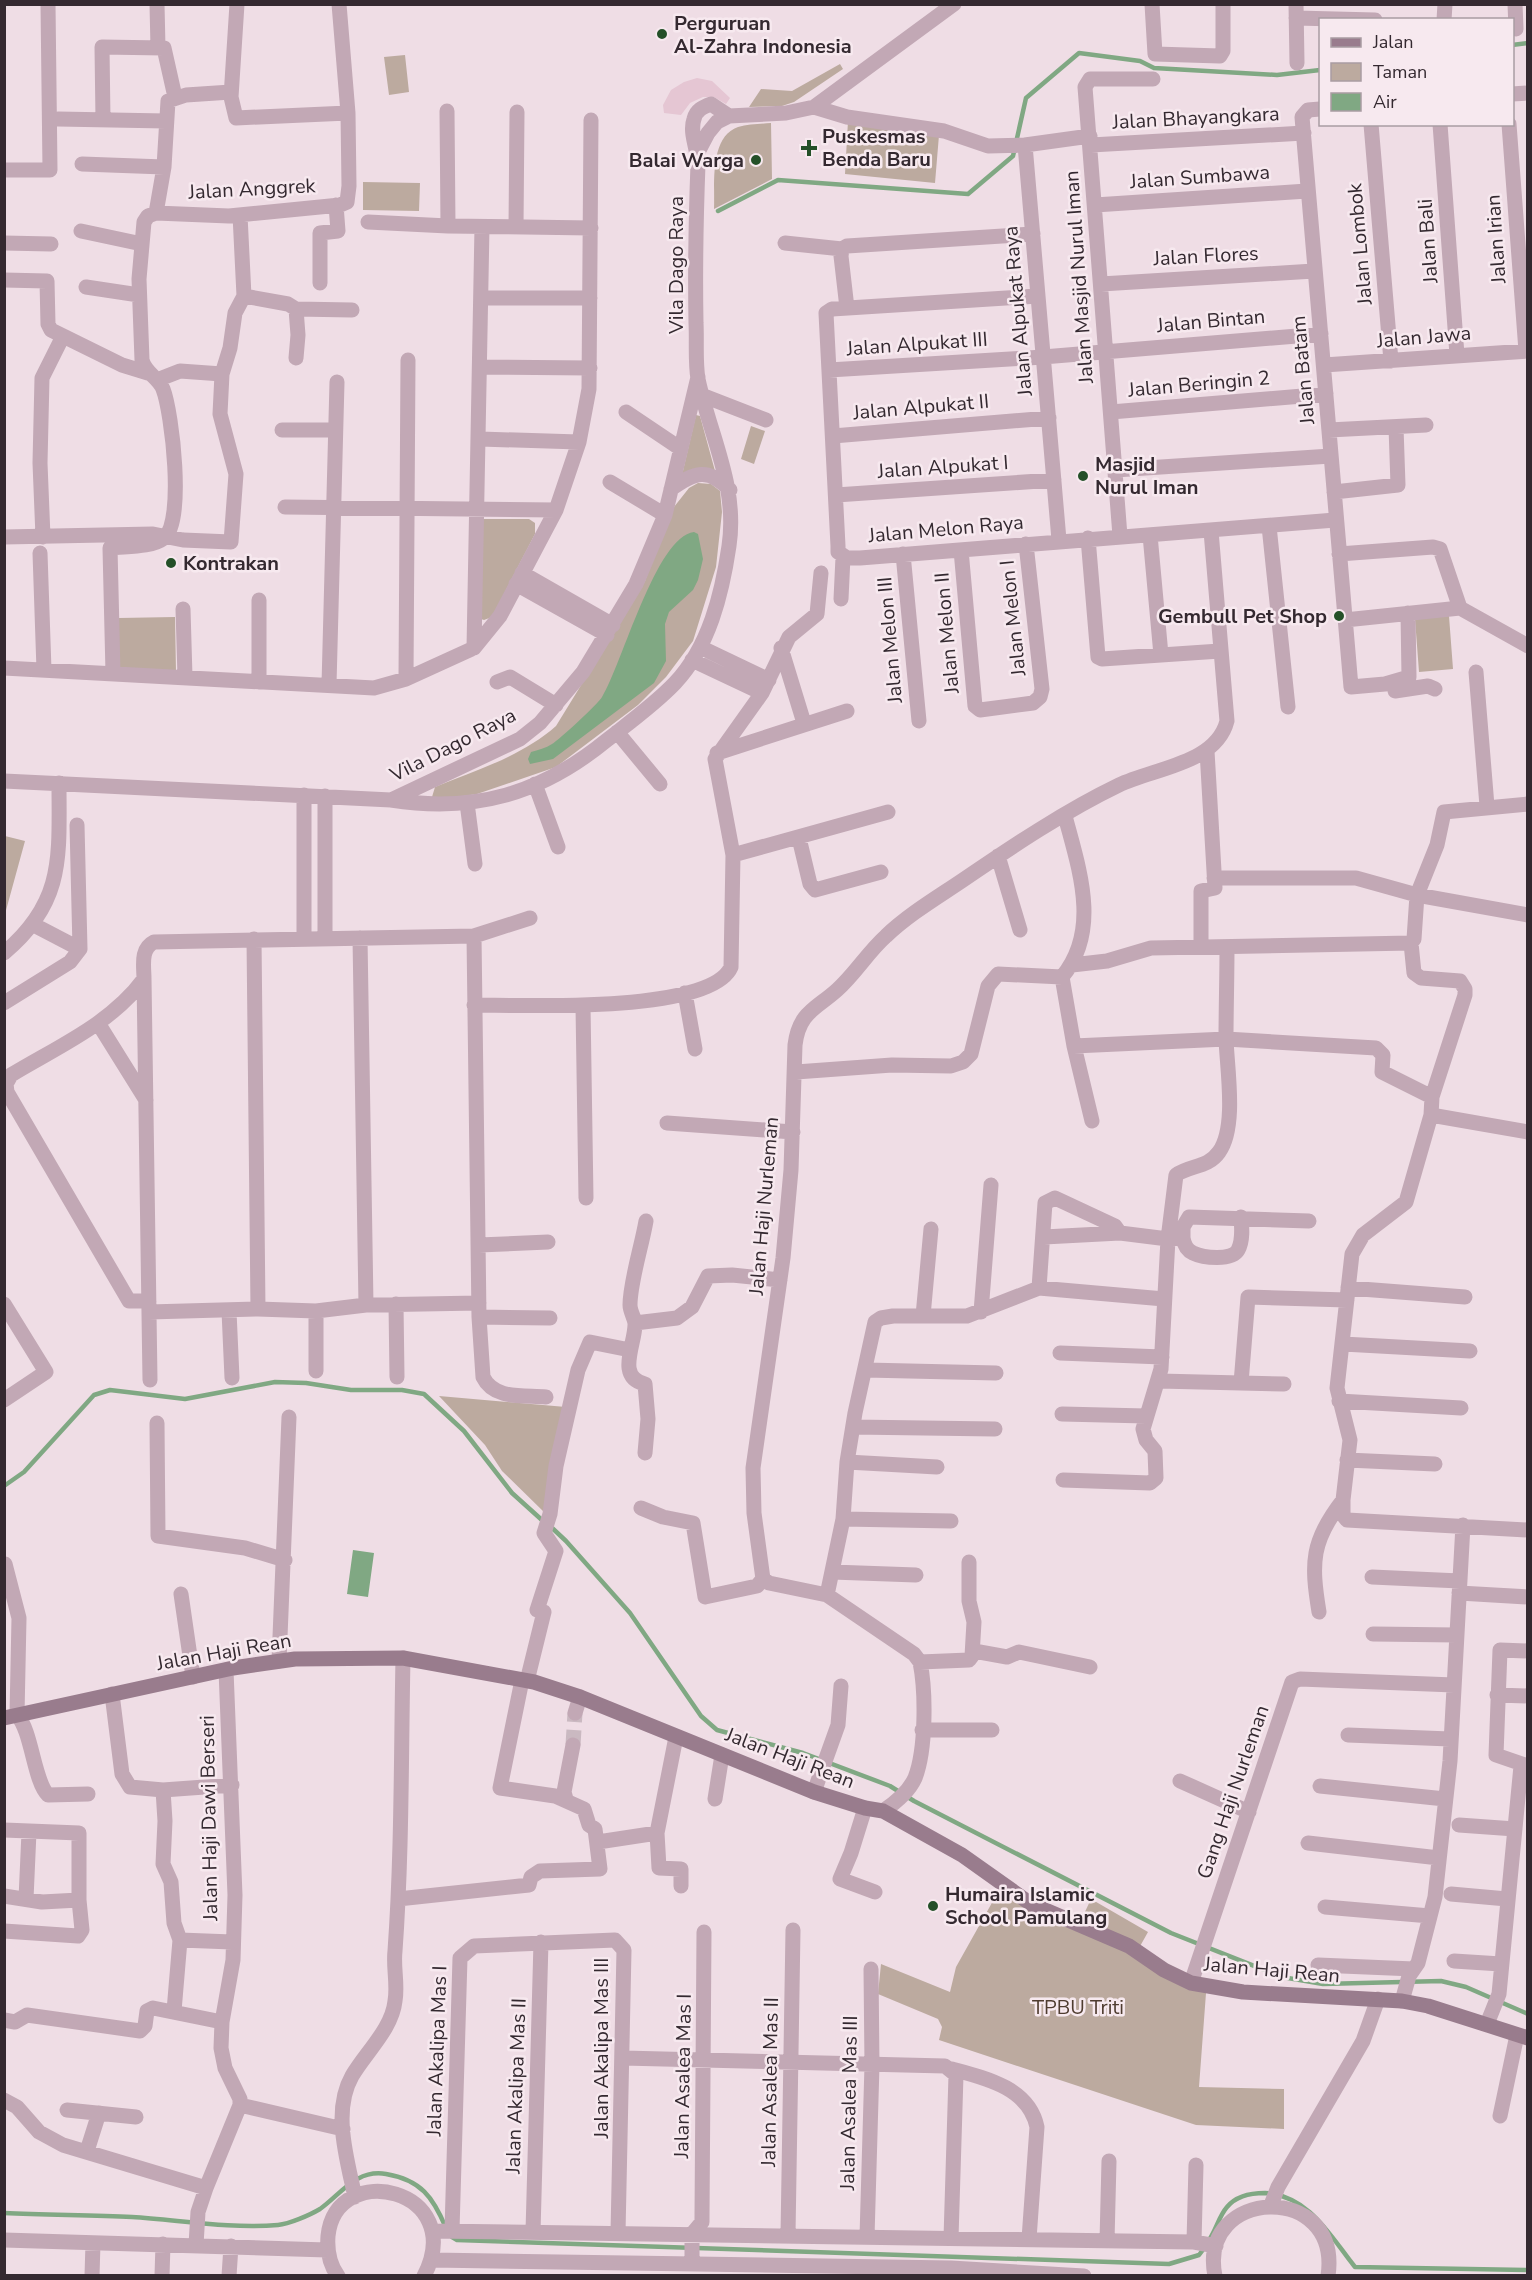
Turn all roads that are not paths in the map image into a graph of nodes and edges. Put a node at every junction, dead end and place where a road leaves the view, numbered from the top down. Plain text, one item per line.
1 (48, 4) edge
2 (157, 4) edge
3 (237, 4) edge
4 (339, 4) edge
5 (954, 4) edge
6 (1152, 4) edge
7 (1223, 4) edge
8 (1515, 4) edge
9 (1296, 11) edge
10 (1357, 18) edge
11 (1516, 29) dead end
12 (158, 48) junction
13 (1297, 63) dead end
14 (1153, 79) dead end
15 (231, 92) junction
16 (175, 97) junction
17 (814, 106) junction
18 (1319, 109) edge
19 (447, 111) dead end
20 (517, 112) dead end
21 (348, 113) junction
22 (729, 116) junction
23 (58, 119) dead end
24 (103, 120) junction
25 (591, 120) dead end
26 (166, 121) junction
27 (1371, 126) edge
28 (1440, 126) edge
29 (1509, 126) edge
30 (1304, 133) junction
31 (1090, 140) junction
32 (1025, 145) junction
33 (698, 152) junction
34 (82, 164) dead end
35 (164, 167) junction
36 (4, 170) edge
37 (1307, 191) junction
38 (336, 205) junction
39 (1095, 205) junction
40 (156, 213) junction
41 (240, 215) junction
42 (368, 222) dead end
43 (448, 226) junction
44 (482, 227) junction
45 (516, 227) junction
46 (591, 228) junction
47 (81, 231) dead end
48 (1033, 234) junction
49 (4, 243) edge
50 (785, 243) dead end
51 (51, 244) dead end
52 (142, 244) junction
53 (842, 249) junction
54 (1314, 271) junction
55 (4, 280) edge
56 (320, 283) dead end
57 (1101, 284) junction
58 (86, 286) dead end
59 (139, 295) junction
60 (244, 296) junction
61 (1038, 296) junction
62 (481, 298) junction
63 (590, 298) junction
64 (847, 308) junction
65 (296, 309) junction
66 (352, 310) dead end
67 (1321, 334) junction
68 (63, 336) junction
69 (1106, 351) junction
70 (1527, 351) edge
71 (1457, 355) junction
72 (1043, 357) junction
73 (296, 358) dead end
74 (408, 360) dead end
75 (1391, 361) junction
76 (1324, 365) junction
77 (481, 367) junction
78 (590, 369) junction
79 (829, 370) junction
80 (222, 374) junction
81 (153, 376) junction
82 (698, 377) junction
83 (337, 382) dead end
84 (1326, 394) junction
85 (704, 396) junction
86 (626, 412) dead end
87 (1111, 412) junction
88 (1048, 418) junction
89 (766, 420) dead end
90 (1426, 425) dead end
91 (1396, 427) junction
92 (282, 430) dead end
93 (335, 430) junction
94 (1329, 430) junction
95 (833, 436) junction
96 (480, 440) junction
97 (579, 442) junction
98 (681, 449) junction
99 (1332, 456) junction
100 (1115, 470) junction
101 (1054, 480) junction
102 (610, 482) dead end
103 (671, 489) junction
104 (730, 490) junction
105 (1334, 492) junction
106 (836, 495) junction
107 (285, 507) dead end
108 (333, 508) junction
109 (407, 509) junction
110 (478, 509) junction
111 (556, 510) junction
112 (665, 515) junction
113 (1335, 520) junction
114 (1269, 526) junction
115 (1211, 531) junction
116 (168, 535) junction
117 (1150, 535) junction
118 (1120, 536) junction
119 (4, 537) edge
120 (1088, 538) junction
121 (1059, 540) junction
122 (1026, 544) junction
123 (42, 545) junction
124 (961, 550) junction
125 (841, 554) junction
126 (903, 554) junction
127 (1339, 554) junction
128 (821, 573) dead end
129 (519, 578) junction
130 (841, 599) dead end
131 (259, 600) dead end
132 (1460, 608) junction
133 (183, 609) dead end
134 (1408, 614) junction
135 (1344, 620) junction
136 (610, 630) junction
137 (1527, 646) edge
138 (474, 648) junction
139 (782, 648) junction
140 (1220, 651) junction
141 (696, 653) junction
142 (1161, 655) junction
143 (4, 668) edge
144 (44, 670) junction
145 (1476, 672) dead end
146 (113, 673) junction
147 (185, 677) junction
148 (406, 679) junction
149 (259, 682) junction
150 (497, 682) dead end
151 (329, 685) junction
152 (765, 686) junction
153 (1351, 687) junction
154 (1435, 689) dead end
155 (556, 705) junction
156 (1288, 707) dead end
157 (980, 710) joint
158 (847, 711) dead end
159 (919, 721) dead end
160 (804, 723) junction
161 (617, 732) junction
162 (1207, 751) junction
163 (717, 753) junction
164 (4, 781) edge
165 (59, 783) junction
166 (535, 784) junction
167 (660, 784) dead end
168 (304, 795) junction
169 (325, 796) junction
170 (391, 800) junction
171 (467, 803) junction
172 (1527, 804) edge
173 (1487, 806) junction
174 (888, 812) dead end
175 (1065, 816) junction
176 (77, 825) dead end
177 (799, 838) junction
178 (558, 847) dead end
179 (733, 855) junction
180 (998, 856) junction
181 (475, 864) dead end
182 (881, 872) dead end
183 (1214, 878) junction
184 (1417, 895) junction
185 (1527, 915) edge
186 (530, 918) dead end
187 (34, 925) junction
188 (1020, 930) dead end
189 (474, 936) junction
190 (304, 938) junction
191 (360, 938) junction
192 (254, 939) junction
193 (325, 939) junction
194 (1411, 943) junction
195 (1201, 946) junction
196 (1227, 947) junction
197 (80, 949) junction
198 (4, 953) edge
199 (1072, 965) junction
200 (1062, 978) junction
201 (144, 979) junction
202 (685, 993) junction
203 (4, 1003) edge
204 (474, 1005) junction
205 (583, 1006) junction
206 (98, 1023) junction
207 (1226, 1039) junction
208 (1074, 1046) junction
209 (695, 1049) dead end
210 (796, 1072) junction
211 (1432, 1097) junction
212 (147, 1101) junction
213 (1431, 1115) junction
214 (1092, 1121) dead end
215 (667, 1124) dead end
216 (793, 1132) junction
217 (1527, 1132) edge
218 (991, 1185) dead end
219 (586, 1198) dead end
220 (1241, 1217) junction
221 (646, 1221) dead end
222 (1309, 1221) dead end
223 (931, 1229) dead end
224 (1120, 1233) junction
225 (1044, 1237) junction
226 (1176, 1238) junction
227 (548, 1242) dead end
228 (479, 1245) junction
229 (780, 1280) junction
230 (1039, 1288) junction
231 (1348, 1294) junction
232 (1465, 1297) dead end
233 (1164, 1299) junction
234 (4, 1304) edge
235 (396, 1304) junction
236 (366, 1305) junction
237 (149, 1307) junction
238 (258, 1309) junction
239 (479, 1310) junction
240 (229, 1311) junction
241 (316, 1311) junction
242 (981, 1312) junction
243 (923, 1316) junction
244 (550, 1318) dead end
245 (635, 1323) junction
246 (1343, 1344) junction
247 (630, 1350) junction
248 (1470, 1351) dead end
249 (1060, 1353) dead end
250 (1162, 1357) junction
251 (866, 1370) junction
252 (316, 1371) dead end
253 (996, 1373) dead end
254 (397, 1377) dead end
255 (232, 1378) dead end
256 (150, 1380) dead end
257 (1159, 1381) junction
258 (1240, 1383) junction
259 (1284, 1384) dead end
260 (546, 1396) dead end
261 (4, 1400) edge
262 (1339, 1401) junction
263 (1461, 1408) dead end
264 (1062, 1414) dead end
265 (1146, 1416) junction
266 (289, 1418) dead end
267 (157, 1424) dead end
268 (853, 1427) junction
269 (995, 1429) dead end
270 (645, 1453) dead end
271 (1347, 1460) junction
272 (847, 1462) junction
273 (1435, 1464) dead end
274 (937, 1467) dead end
275 (1063, 1480) dead end
276 (1343, 1500) junction
277 (641, 1508) dead end
278 (843, 1519) junction
279 (951, 1521) dead end
280 (1463, 1525) junction
281 (1527, 1530) edge
282 (285, 1560) junction
283 (969, 1562) dead end
284 (5, 1564) edge
285 (832, 1572) junction
286 (916, 1575) dead end
287 (1372, 1577) dead end
288 (763, 1579) junction
289 (1459, 1587) junction
290 (181, 1594) dead end
291 (827, 1595) junction
292 (1527, 1597) edge
293 (1319, 1612) dead end
294 (1373, 1634) dead end
295 (1457, 1635) junction
296 (974, 1651) junction
297 (1527, 1651) edge
298 (403, 1658) junction
299 (279, 1661) junction
300 (921, 1662) junction
301 (1090, 1668) dead end
302 (226, 1670) junction
303 (194, 1677) junction
304 (525, 1681) junction
305 (1454, 1685) junction
306 (841, 1686) dead end
307 (112, 1694) junction
308 (1497, 1695) junction
309 (580, 1696) junction
310 (1527, 1696) edge
311 (575, 1713) tunnel mouth
312 (11, 1717) edge
313 (922, 1730) junction
314 (992, 1730) dead end
315 (1348, 1735) dead end
316 (676, 1737) junction
317 (1450, 1739) junction
318 (573, 1745) tunnel mouth
319 (722, 1755) junction
320 (1524, 1766) edge
321 (1180, 1781) dead end
322 (232, 1785) junction
323 (1320, 1786) dead end
324 (163, 1790) junction
325 (814, 1792) junction
326 (88, 1794) dead end
327 (566, 1799) junction
328 (715, 1799) dead end
329 (1445, 1799) junction
330 (889, 1807) junction
331 (865, 1808) junction
332 (1249, 1812) junction
333 (1459, 1825) dead end
334 (1515, 1828) junction
335 (4, 1830) edge
336 (29, 1832) junction
337 (657, 1833) junction
338 (598, 1842) junction
339 (1308, 1842) dead end
340 (1438, 1857) junction
341 (681, 1886) dead end
342 (875, 1892) dead end
343 (1451, 1894) dead end
344 (4, 1896) edge
345 (27, 1899) junction
346 (398, 1899) junction
347 (1507, 1899) junction
348 (79, 1900) junction
349 (1326, 1907) dead end
350 (1430, 1916) junction
351 (793, 1930) dead end
352 (4, 1931) edge
353 (704, 1932) dead end
354 (180, 1940) junction
355 (232, 1942) junction
356 (541, 1942) junction
357 (1454, 1961) dead end
358 (1502, 1964) junction
359 (1318, 1965) dead end
360 (871, 1969) dead end
361 (1191, 1983) junction
362 (1407, 1984) junction
363 (1378, 1999) junction
364 (174, 2011) junction
365 (4, 2020) edge
366 (222, 2022) junction
367 (1487, 2024) junction
368 (1522, 2036) edge
369 (623, 2058) junction
370 (705, 2061) junction
371 (792, 2062) junction
372 (872, 2065) junction
373 (952, 2069) junction
374 (4, 2100) edge
375 (240, 2105) junction
376 (67, 2110) dead end
377 (99, 2113) junction
378 (1500, 2116) dead end
379 (136, 2117) dead end
380 (343, 2129) junction
381 (87, 2151) junction
382 (1109, 2161) dead end
383 (1196, 2165) dead end
384 (206, 2188) junction
385 (353, 2188) junction
386 (1271, 2205) junction
387 (452, 2230) junction
388 (701, 2230) junction
389 (433, 2231) junction
390 (533, 2232) junction
391 (618, 2233) junction
392 (788, 2235) junction
393 (197, 2237) junction
394 (867, 2237) junction
395 (951, 2238) junction
396 (1029, 2239) junction
397 (4, 2240) edge
398 (1107, 2241) junction
399 (93, 2243) junction
400 (163, 2244) junction
401 (1205, 2244) junction
402 (231, 2246) junction
403 (327, 2250) junction
404 (432, 2260) junction
405 (692, 2262) junction
406 (709, 2262) junction
407 (521, 2268) edge
408 (1333, 2275) edge
409 (92, 2276) edge
410 (162, 2276) edge
411 (229, 2276) edge
412 (338, 2276) edge
413 (424, 2276) edge
414 (1084, 2276) edge
415 (1215, 2276) edge

1 - 36 street
2 - 12 street
3 - 15 street
4 - 21 street
5 - 17 street
6 - 7 street
8 - 11 street
9 - 10 street
9 - 13 street
12 - 16 street
12 - 24 street
14 - 31 street, Jalan Masjid Nurul Iman
15 - 16 street
15 - 21 street
16 - 26 street
17 - 22 street
17 - 32 street
18 - 30 street, Jalan Batam
19 - 43 street
20 - 45 street
21 - 38 street, Jalan Anggrek
22 - 33 street, Vila Dago Raya
22 - 33 street, Vila Dago Raya
23 - 24 street
24 - 26 street
25 - 46 street
26 - 35 street
27 - 75 street, Jalan Lombok
28 - 71 street, Jalan Bali
29 - 70 street, Jalan Irian
30 - 31 street, Jalan Bhayangkara
30 - 37 street, Jalan Batam
31 - 32 street
31 - 39 street, Jalan Masjid Nurul Iman
32 - 48 street, Jalan Alpukat Raya
33 - 82 street, Vila Dago Raya
34 - 35 street
35 - 40 street
37 - 39 street, Jalan Sumbawa
37 - 54 street, Jalan Batam
38 - 41 street, Jalan Anggrek
38 - 56 street
39 - 57 street, Jalan Masjid Nurul Iman
40 - 41 street, Jalan Anggrek
40 - 52 street
41 - 60 street
42 - 43 street
43 - 44 street
44 - 45 street
44 - 62 street
45 - 46 street
46 - 63 street
47 - 52 street
48 - 53 street
48 - 61 street, Jalan Alpukat Raya
49 - 51 street
50 - 53 street
52 - 59 street
53 - 64 street
54 - 57 street, Jalan Flores
54 - 67 street, Jalan Batam
55 - 68 street
57 - 69 street, Jalan Masjid Nurul Iman
58 - 59 street
59 - 81 street
60 - 65 street
60 - 80 street
61 - 64 street
61 - 72 street, Jalan Alpukat Raya
62 - 63 street
62 - 77 street
63 - 78 street
64 - 79 street
65 - 66 street
65 - 73 street
67 - 69 street, Jalan Bintan
67 - 76 street, Jalan Batam
68 - 81 street
68 - 123 street
69 - 72 street, Jalan Bintan
69 - 87 street, Jalan Masjid Nurul Iman
70 - 71 street, Jalan Jawa
71 - 75 street, Jalan Jawa
72 - 79 street, Jalan Alpukat III
72 - 88 street, Jalan Alpukat Raya
74 - 109 street
75 - 76 street, Jalan Jawa
76 - 84 street, Jalan Batam
77 - 78 street
77 - 96 street
78 - 97 street
79 - 95 street
80 - 81 street
80 - 116 street
81 - 116 street
82 - 85 street, Vila Dago Raya
82 - 98 street, Vila Dago Raya
83 - 93 street
84 - 87 street, Jalan Beringin 2
84 - 94 street, Jalan Batam
85 - 89 street
85 - 104 street, Vila Dago Raya
86 - 98 street
87 - 100 street, Jalan Masjid Nurul Iman
88 - 95 street, Jalan Alpukat II
88 - 101 street, Jalan Alpukat Raya
90 - 91 street
91 - 94 street
91 - 105 street
92 - 93 street
93 - 108 street
94 - 99 street, Jalan Batam
95 - 106 street
96 - 97 street
96 - 110 street
97 - 111 street
98 - 103 street, Vila Dago Raya
99 - 100 street
99 - 105 street, Jalan Batam
100 - 118 street, Jalan Masjid Nurul Iman
101 - 106 street, Jalan Alpukat I
101 - 121 street, Jalan Alpukat Raya
102 - 112 street
103 - 104 street
103 - 112 street, Vila Dago Raya
104 - 141 street, Vila Dago Raya
105 - 113 street, Jalan Batam
106 - 125 street
107 - 108 street
108 - 109 street
108 - 151 street
109 - 110 street
109 - 148 street
110 - 111 street
110 - 138 street
111 - 129 street
112 - 136 street, Vila Dago Raya
113 - 114 street, Jalan Melon Raya
113 - 127 street, Jalan Batam
114 - 115 street, Jalan Melon Raya
114 - 156 street
115 - 117 street, Jalan Melon Raya
115 - 140 street
116 - 123 street
116 - 146 street
117 - 118 street, Jalan Melon Raya
117 - 142 street
118 - 120 street, Jalan Melon Raya
119 - 123 street
120 - 121 street, Jalan Melon Raya
120 - 142 street
121 - 122 street, Jalan Melon Raya
122 - 124 street, Jalan Melon Raya
122 - 157 street, Jalan Melon I
123 - 144 street
124 - 126 street, Jalan Melon Raya
124 - 157 street, Jalan Melon II
125 - 126 street, Jalan Melon Raya
125 - 130 street
126 - 159 street, Jalan Melon III
127 - 132 street
127 - 135 street, Jalan Batam
128 - 139 street
129 - 136 street
129 - 138 street
131 - 149 street
132 - 134 street
132 - 137 street
133 - 147 street
134 - 135 street
134 - 153 street
135 - 153 street, Jalan Batam
136 - 155 street, Vila Dago Raya
138 - 148 street
139 - 152 street
139 - 160 street
140 - 142 street
140 - 162 street
141 - 152 street
141 - 161 street, Vila Dago Raya
143 - 144 street
144 - 146 street
145 - 173 street
146 - 147 street
147 - 149 street
148 - 151 street
149 - 151 street
150 - 155 street
152 - 163 street
153 - 154 street
155 - 170 street, Vila Dago Raya
158 - 160 street
160 - 163 street
161 - 166 street, Vila Dago Raya
161 - 167 street
162 - 175 street, Jalan Haji Nurleman
162 - 183 street
163 - 179 street
164 - 165 street, Vila Dago Raya
165 - 168 street, Vila Dago Raya
165 - 187 street
166 - 171 street, Vila Dago Raya
166 - 178 street
168 - 169 street, Vila Dago Raya
168 - 190 street
169 - 170 street, Vila Dago Raya
169 - 193 street
170 - 171 street, Vila Dago Raya
171 - 181 street
172 - 173 street
173 - 184 street
174 - 177 street
175 - 180 street, Jalan Haji Nurleman
175 - 199 street
176 - 197 street
177 - 179 street
177 - 182 street
179 - 202 street
180 - 188 street
180 - 210 street, Jalan Haji Nurleman
183 - 184 street
183 - 195 street
184 - 185 street
184 - 194 street
186 - 189 street
187 - 197 street
187 - 198 street
189 - 191 street
189 - 204 street
190 - 192 street
190 - 193 street
191 - 193 street
191 - 236 street
192 - 201 street
192 - 238 street
194 - 196 street
194 - 211 street
195 - 196 street
195 - 199 street
196 - 207 street
197 - 203 street
199 - 200 street
200 - 208 street
200 - 210 street
201 - 206 street
201 - 212 street
202 - 205 street
202 - 209 street
204 - 205 street
204 - 228 street
205 - 219 street
206 - 212 street
206 - 237 street
207 - 208 street
207 - 211 street
207 - 226 street
208 - 214 street
210 - 216 street, Jalan Haji Nurleman
211 - 213 street
212 - 237 street
213 - 217 street
213 - 231 street
215 - 216 street
216 - 229 street, Jalan Haji Nurleman
218 - 242 street
220 - 222 street
220 - 226 street
220 - 226 street
221 - 245 street
223 - 243 street
224 - 225 street
224 - 225 street
224 - 226 street
225 - 230 street
226 - 233 street
227 - 228 street
228 - 239 street
229 - 245 street
229 - 288 street, Jalan Haji Nurleman
230 - 233 street
230 - 242 street
231 - 232 street
231 - 246 street
231 - 258 street
233 - 250 street
234 - 261 street
235 - 236 street
235 - 239 street
235 - 254 street
236 - 241 street
237 - 240 street
237 - 256 street
238 - 240 street
238 - 241 street
239 - 244 street
239 - 260 street
240 - 255 street
241 - 252 street
242 - 243 street
243 - 251 street
245 - 247 street
246 - 248 street
246 - 262 street
247 - 270 street
247 - 304 street
249 - 250 street
250 - 257 street
251 - 253 street
251 - 268 street
257 - 258 street
257 - 265 street
258 - 259 street
262 - 263 street
262 - 271 street
264 - 265 street
265 - 275 street
266 - 282 street
267 - 282 street
268 - 269 street
268 - 272 street
271 - 273 street
271 - 276 street
272 - 274 street
272 - 278 street
276 - 280 street
276 - 293 street
277 - 288 street
278 - 279 street
278 - 285 street
280 - 281 street
280 - 289 street
282 - 299 street
283 - 296 street
284 - 312 street
285 - 286 street
285 - 291 street
287 - 289 street
288 - 291 street
289 - 292 street
289 - 295 street
290 - 303 street
291 - 300 street
294 - 295 street
295 - 305 street
296 - 300 street
296 - 301 street
297 - 308 street
298 - 299 street, Jalan Haji Rean
298 - 304 street, Jalan Haji Rean
298 - 346 street
299 - 302 street, Jalan Haji Rean
300 - 313 street
302 - 303 street, Jalan Haji Rean
302 - 322 street, Jalan Haji Dawi Berseri
303 - 307 street, Jalan Haji Rean
304 - 309 street, Jalan Haji Rean
304 - 327 street
305 - 317 street
305 - 332 street, Gang Haji Nurleman
306 - 325 street
307 - 312 street, Jalan Haji Rean
307 - 324 street
308 - 310 street
308 - 320 street
309 - 311 street
309 - 316 street, Jalan Haji Rean
312 - 326 street
313 - 314 street
313 - 330 street
315 - 317 street
316 - 319 street, Jalan Haji Rean
316 - 337 street
317 - 329 street
318 - 327 street
319 - 325 street, Jalan Haji Rean
319 - 328 street
320 - 334 street
321 - 332 street
322 - 324 street
322 - 355 street, Jalan Haji Dawi Berseri
323 - 329 street
324 - 354 street
325 - 331 street, Jalan Haji Rean
327 - 338 street
329 - 340 street
330 - 331 street, Jalan Haji Rean
330 - 361 street, Jalan Haji Rean
331 - 342 street
332 - 361 street, Gang Haji Nurleman
333 - 334 street
334 - 347 street
335 - 336 street
336 - 345 street
336 - 348 street
337 - 338 street
337 - 341 street
338 - 346 street
339 - 340 street
340 - 350 street
343 - 347 street
344 - 345 street
345 - 348 street
346 - 380 street
347 - 358 street
348 - 352 street
349 - 350 street
350 - 362 street
351 - 371 street, Jalan Asalea Mas II
353 - 370 street, Jalan Asalea Mas I
354 - 355 street
354 - 364 street
355 - 366 street, Jalan Haji Dawi Berseri
356 - 369 street, Jalan Akalipa Mas III
356 - 387 street, Jalan Akalipa Mas I
356 - 390 street, Jalan Akalipa Mas II
357 - 358 street
358 - 367 street
359 - 362 street
360 - 372 street, Jalan Asalea Mas III
361 - 363 street, Jalan Haji Rean
362 - 363 street, Jalan Haji Rean
362 - 367 street, Jalan Haji Rean
363 - 386 street
364 - 365 street
364 - 366 street
366 - 375 street, Jalan Haji Dawi Berseri
367 - 368 street, Jalan Haji Rean
368 - 378 street
369 - 370 street
369 - 391 street, Jalan Akalipa Mas III
370 - 371 street
370 - 388 street, Jalan Asalea Mas I
371 - 372 street
371 - 392 street, Jalan Asalea Mas II
372 - 373 street
372 - 394 street, Jalan Asalea Mas III
373 - 395 street
373 - 396 street
374 - 381 street
375 - 380 street
375 - 384 street
376 - 377 street
377 - 379 street
377 - 381 street
380 - 385 street
381 - 384 street
382 - 398 street
383 - 401 street
384 - 393 street
385 - 389 street
385 - 403 street
386 - 401 street
386 - 408 street
387 - 389 street
387 - 390 street
388 - 391 street
388 - 392 street
388 - 405 street, Jalan Asalea Mas I
388 - 406 street, Jalan Asalea Mas I
389 - 404 street
390 - 391 street
392 - 394 street
393 - 400 street
393 - 402 street
394 - 395 street
395 - 396 street
396 - 398 street
397 - 399 street
398 - 401 street
399 - 400 street
399 - 409 street
400 - 410 street
401 - 415 street
402 - 403 street
402 - 411 street
403 - 412 street
404 - 407 street
404 - 413 street
405 - 406 street
405 - 407 street
406 - 414 street

